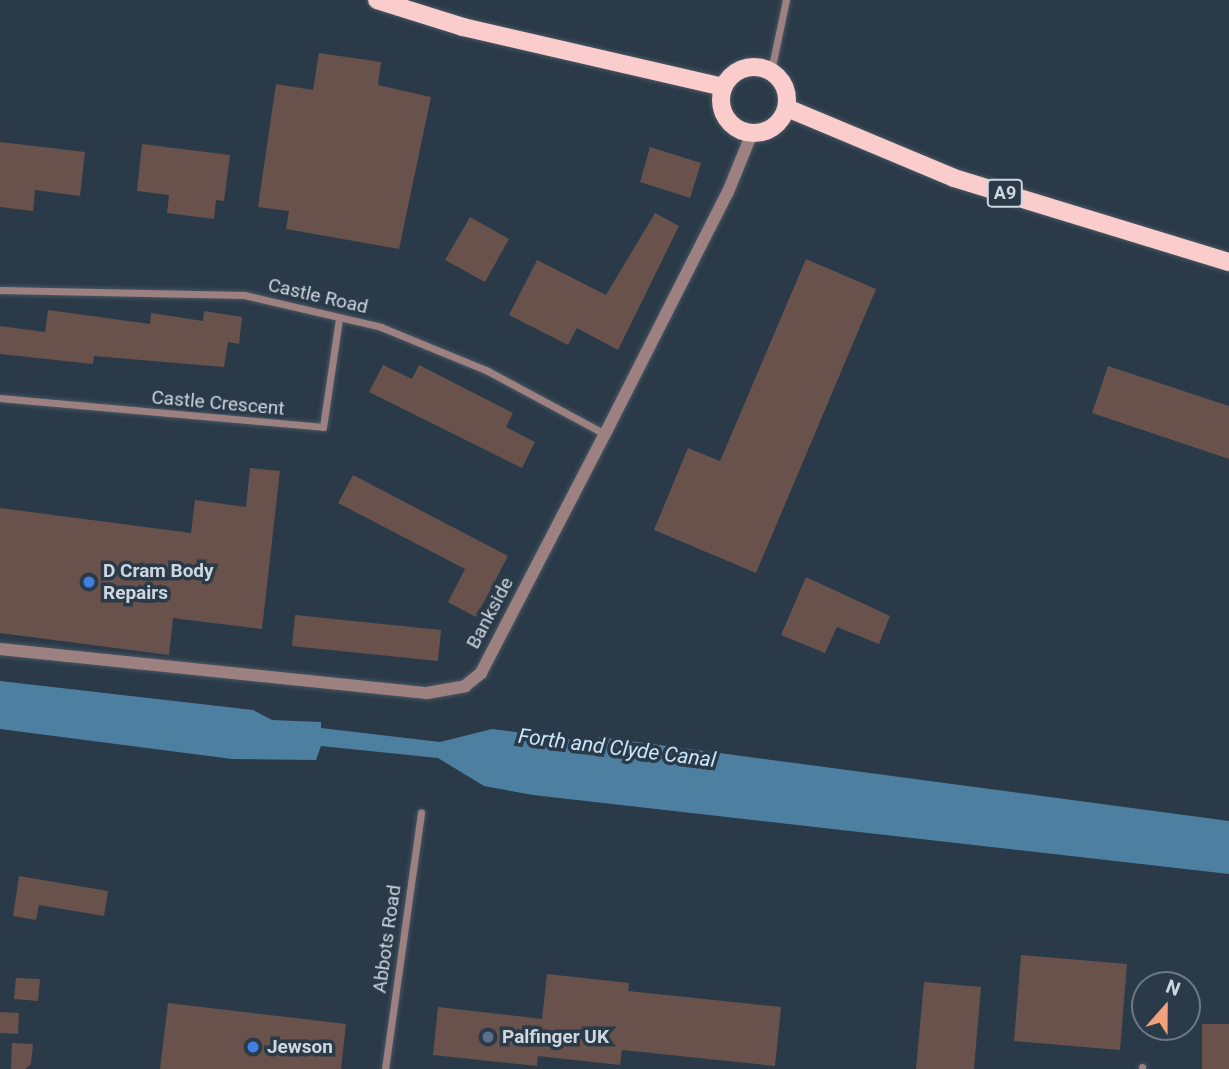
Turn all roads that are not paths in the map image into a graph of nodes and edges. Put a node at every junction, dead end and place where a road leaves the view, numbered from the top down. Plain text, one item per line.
1 (377, 0) edge
2 (786, 0) edge
3 (771, 71) junction
4 (723, 87) junction
5 (787, 108) junction
6 (752, 133) junction
7 (1229, 262) edge
8 (0, 289) edge
9 (339, 318) junction
10 (0, 398) edge
11 (605, 434) junction
12 (0, 649) edge
13 (421, 813) dead end
14 (385, 1069) edge

1 - 4 main road
2 - 3 street
3 - 4 main road
3 - 5 main road
4 - 6 main road
5 - 6 main road
5 - 7 main road, A9
6 - 11 street, Bankside
8 - 9 street, Castle Road
9 - 10 street, Castle Crescent
9 - 11 street, Castle Road
11 - 12 street, Bankside
13 - 14 street, Abbots Road

